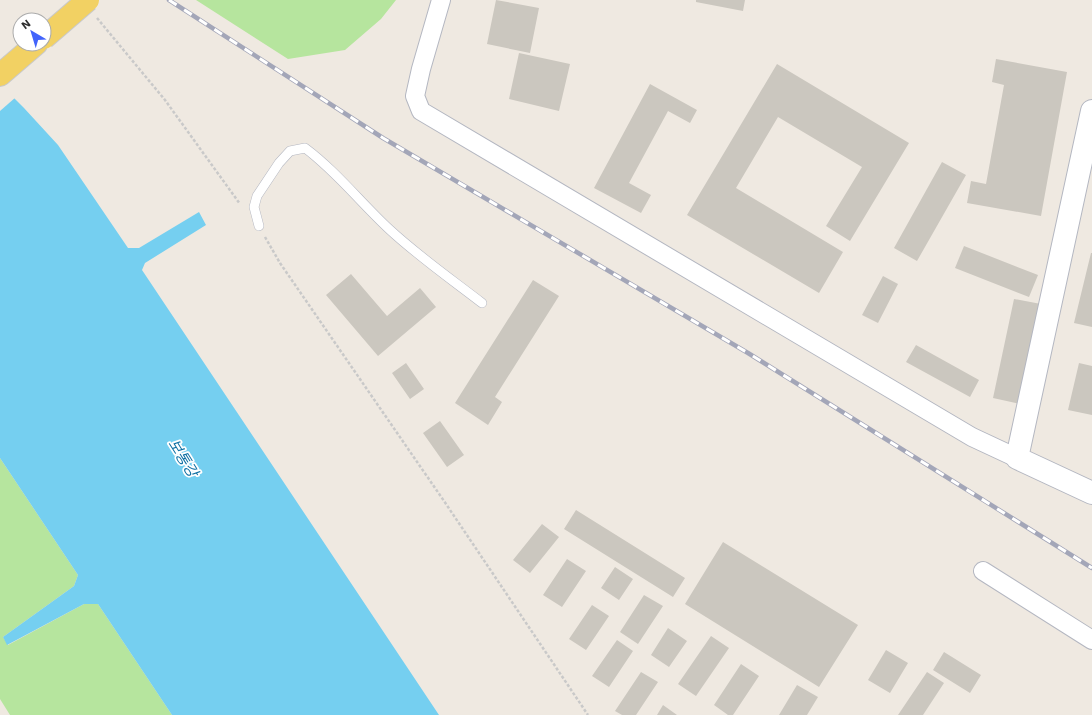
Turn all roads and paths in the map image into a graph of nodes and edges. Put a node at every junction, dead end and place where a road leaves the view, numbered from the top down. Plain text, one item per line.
1 (441, 0) edge
2 (92, 9) edge
3 (52, 33) edge
4 (27, 52) edge
5 (0, 75) edge
6 (1092, 111) edge
7 (259, 226) junction
8 (482, 303) dead end
9 (1017, 458) junction
10 (1092, 493) edge
11 (983, 571) dead end
12 (1092, 640) edge
13 (588, 715) edge

1 - 9 street
2 - 3 main road, bridge
2 - 7 path
4 - 5 main road
6 - 9 street
7 - 8 lane
7 - 13 path
9 - 10 street
11 - 12 street

